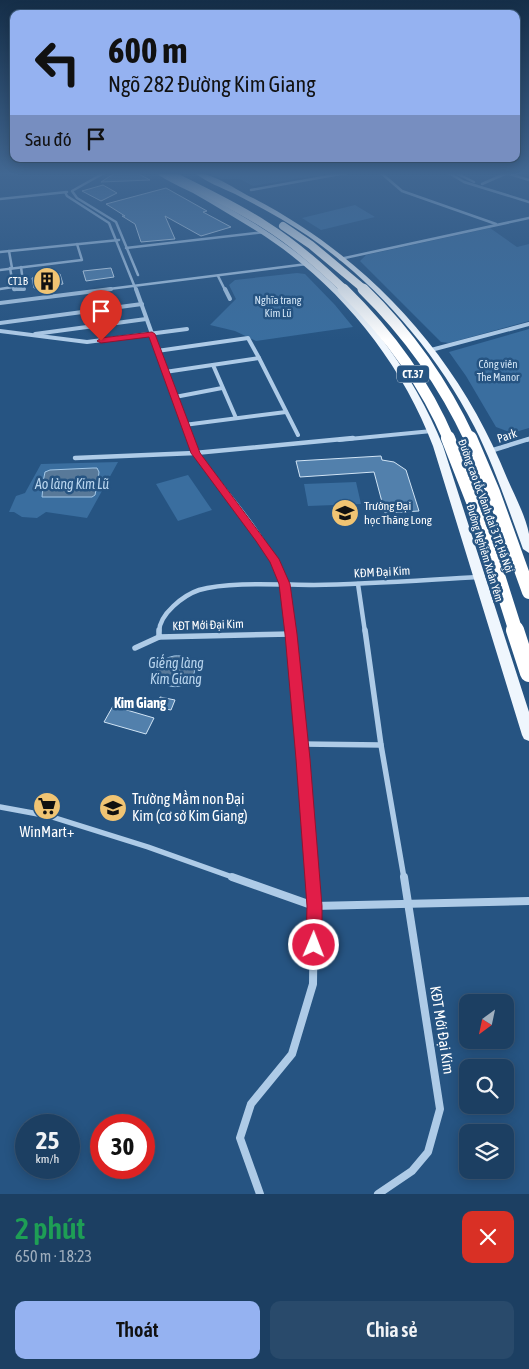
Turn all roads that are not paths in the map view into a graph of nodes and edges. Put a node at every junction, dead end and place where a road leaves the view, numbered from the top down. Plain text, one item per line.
1 (111, 228) edge
2 (119, 229) edge
3 (260, 229) edge
4 (270, 229) edge
5 (288, 229) edge
6 (300, 229) edge
7 (479, 229) edge
8 (265, 232) junction
9 (123, 239) junction
10 (116, 240) junction
11 (77, 244) junction
12 (126, 248) junction
13 (9, 251) junction
14 (0, 252) edge
15 (340, 258) junction
16 (308, 264) junction
17 (21, 267) junction
18 (11, 268) junction
19 (0, 270) edge
20 (138, 275) junction
21 (129, 276) junction
22 (218, 276) junction
23 (22, 278) junction
24 (12, 280) junction
25 (134, 281) junction
26 (13, 287) junction
27 (135, 287) junction
28 (0, 289) edge
29 (230, 299) dead end
30 (0, 303) edge
31 (142, 304) junction
32 (146, 319) junction
33 (0, 322) edge
34 (529, 324) edge
35 (187, 329) dead end
36 (0, 331) edge
37 (152, 334) junction
38 (30, 335) junction
39 (431, 350) junction
40 (157, 351) junction
41 (389, 356) junction
42 (259, 358) junction
43 (212, 365) junction
44 (165, 372) junction
45 (222, 388) junction
46 (175, 397) junction
47 (286, 412) junction
48 (236, 418) junction
49 (184, 425) junction
50 (433, 431) junction
51 (298, 435) dead end
52 (529, 439) edge
53 (490, 451) junction
54 (195, 453) junction
55 (75, 458) dead end
56 (529, 549) edge
57 (480, 577) junction
58 (284, 584) junction
59 (358, 584) junction
60 (529, 592) edge
61 (291, 634) junction
62 (159, 637) junction
63 (136, 648) dead end
64 (529, 673) edge
65 (529, 735) edge
66 (302, 744) junction
67 (381, 745) junction
68 (0, 807) edge
69 (529, 901) edge
70 (409, 904) junction
71 (314, 906) junction
72 (260, 1194) edge
73 (378, 1194) edge

1 - 10 street
2 - 9 street
3 - 8 main road, Đường Nghiêm Xuân Yêm
4 - 64 highway, Đường cao tốc Vành đai 3 TP. Hà Nội / CT.37, bridge
5 - 60 highway, Đường cao tốc Vành đai 3 TP. Hà Nội / CT.37, bridge
6 - 15 main road
7 - 15 street
8 - 12 street
8 - 16 main road, Đường Nghiêm Xuân Yêm
9 - 10 street
9 - 12 street
10 - 11 street
10 - 21 street
11 - 13 street
11 - 17 street
12 - 20 street
13 - 14 street
13 - 18 street
15 - 39 main road
16 - 22 street
16 - 41 main road, Đường Nghiêm Xuân Yêm
17 - 18 street
17 - 23 street
18 - 19 street
18 - 24 street
20 - 21 street
20 - 25 street
21 - 25 street
22 - 27 street
22 - 29 street
23 - 24 street
23 - 26 street
24 - 26 street
25 - 27 street
26 - 28 street
27 - 30 street
27 - 31 street
31 - 32 street
31 - 33 street
32 - 37 street
32 - 38 street
34 - 39 street
35 - 37 street
36 - 38 street
37 - 38 street
37 - 40 street
39 - 41 main road
39 - 53 main road
40 - 42 street
40 - 44 street
41 - 50 main road, Đường Nghiêm Xuân Yêm
42 - 43 street
42 - 47 street
43 - 44 street
43 - 45 street
44 - 46 street
45 - 46 street
45 - 48 street
46 - 49 street
47 - 48 street
47 - 51 street
48 - 49 street
49 - 54 street
50 - 54 street
50 - 57 main road, Đường Nghiêm Xuân Yêm
52 - 53 street, Park
53 - 56 main road
54 - 55 street
54 - 58 street
57 - 59 street, KĐM Đại Kim
57 - 65 main road, Đường Nghiêm Xuân Yêm
58 - 59 street, KĐM Đại Kim
58 - 61 street
58 - 62 street, KĐT Mới Đại Kim
59 - 67 street, KĐT Mới Đại Kim
61 - 62 street, KĐT Mới Đại Kim
61 - 66 street
62 - 63 street
66 - 67 street
66 - 71 street
67 - 70 street, KĐT Mới Đại Kim
68 - 71 street
69 - 70 street
70 - 71 street
70 - 73 street, KĐT Mới Đại Kim
71 - 72 street

